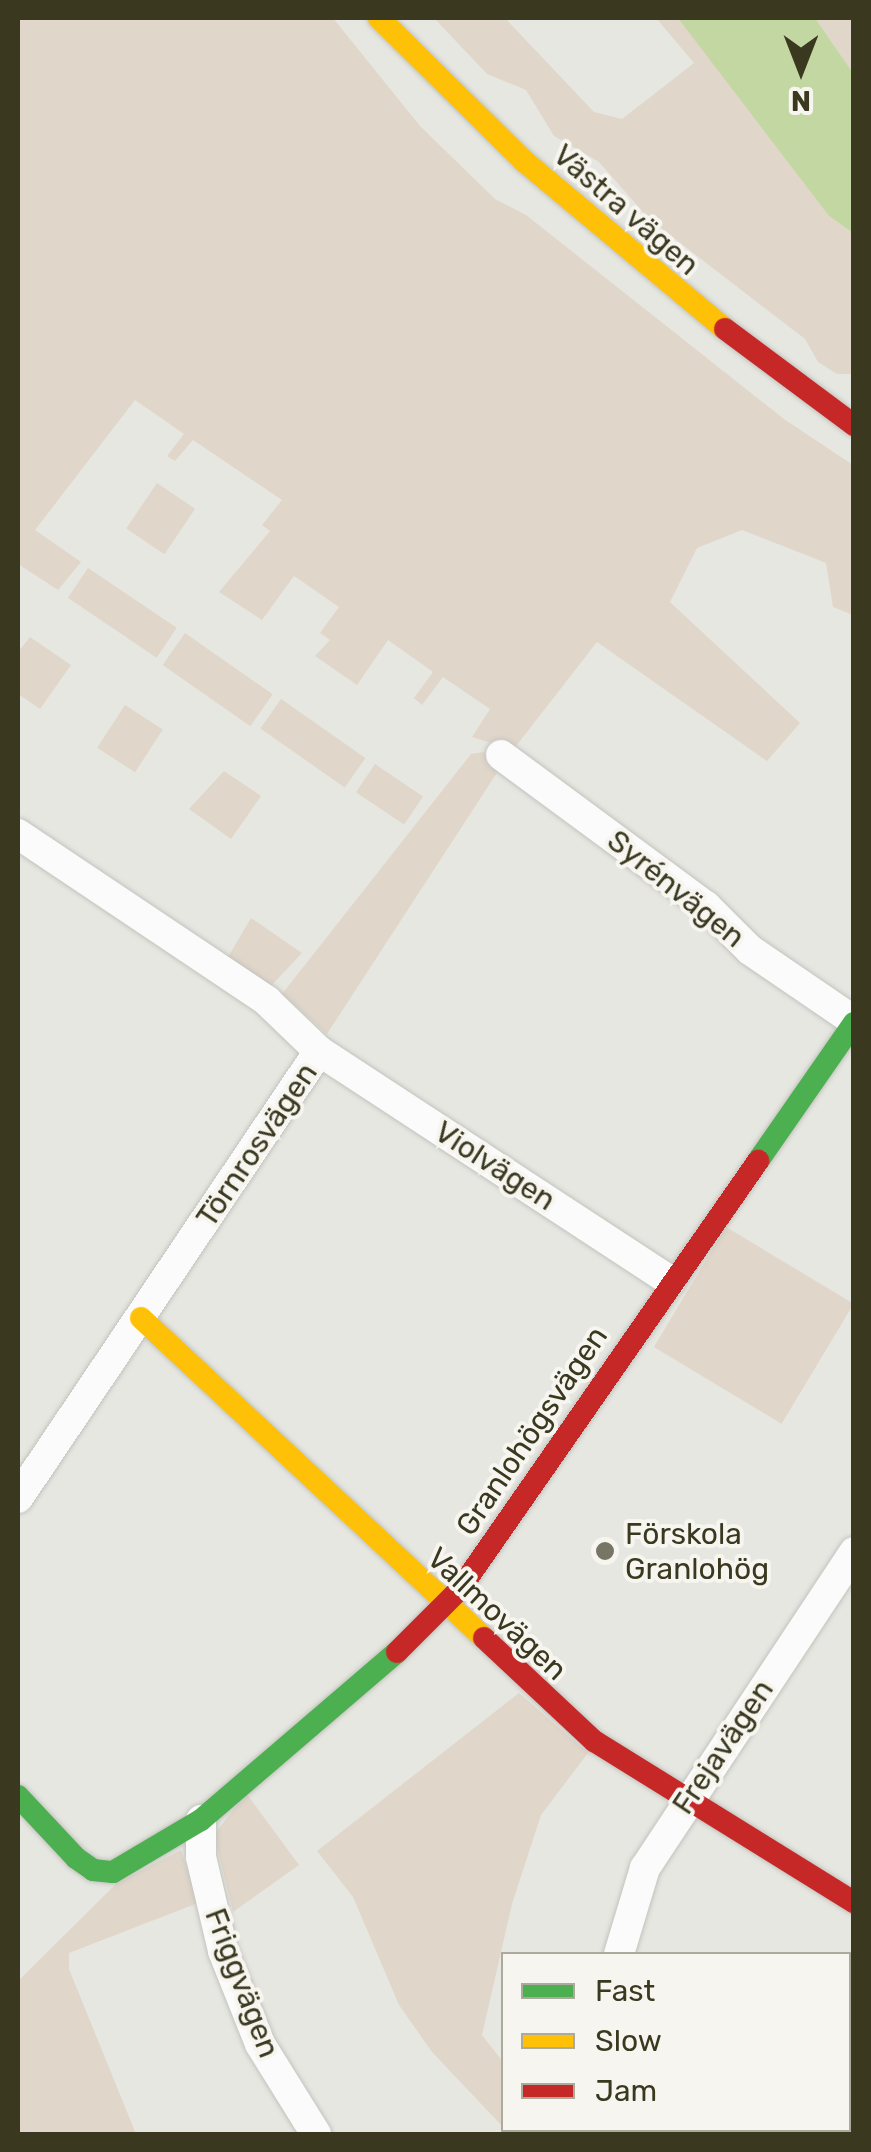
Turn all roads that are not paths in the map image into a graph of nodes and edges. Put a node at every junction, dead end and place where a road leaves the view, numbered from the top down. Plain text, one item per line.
1 (379, 18) edge
2 (854, 425) edge
3 (501, 755) dead end
4 (18, 834) edge
5 (854, 1022) edge
6 (320, 1051) junction
7 (671, 1281) junction
8 (141, 1318) junction
9 (18, 1498) edge
10 (854, 1552) edge
11 (446, 1607) junction
12 (18, 1796) edge
13 (685, 1803) junction
14 (201, 1820) junction
15 (854, 1902) edge
16 (620, 1952) edge
17 (316, 2134) edge

1 - 2 street, Västra vägen
3 - 5 street, Syrénvägen
4 - 6 street, Törnrosvägen
5 - 7 street, Granlohögsvägen
6 - 7 street, Violvägen
6 - 8 street, Törnrosvägen
7 - 11 street, Granlohögsvägen
8 - 9 street, Törnrosvägen
8 - 11 street, Vallmovägen
10 - 13 street, Frejavägen
11 - 13 street, Vallmovägen
11 - 14 street, Granlohögsvägen
12 - 14 street, Granlohögsvägen
13 - 15 street, Vallmovägen
13 - 16 street, Frejavägen
14 - 17 street, Friggvägen

